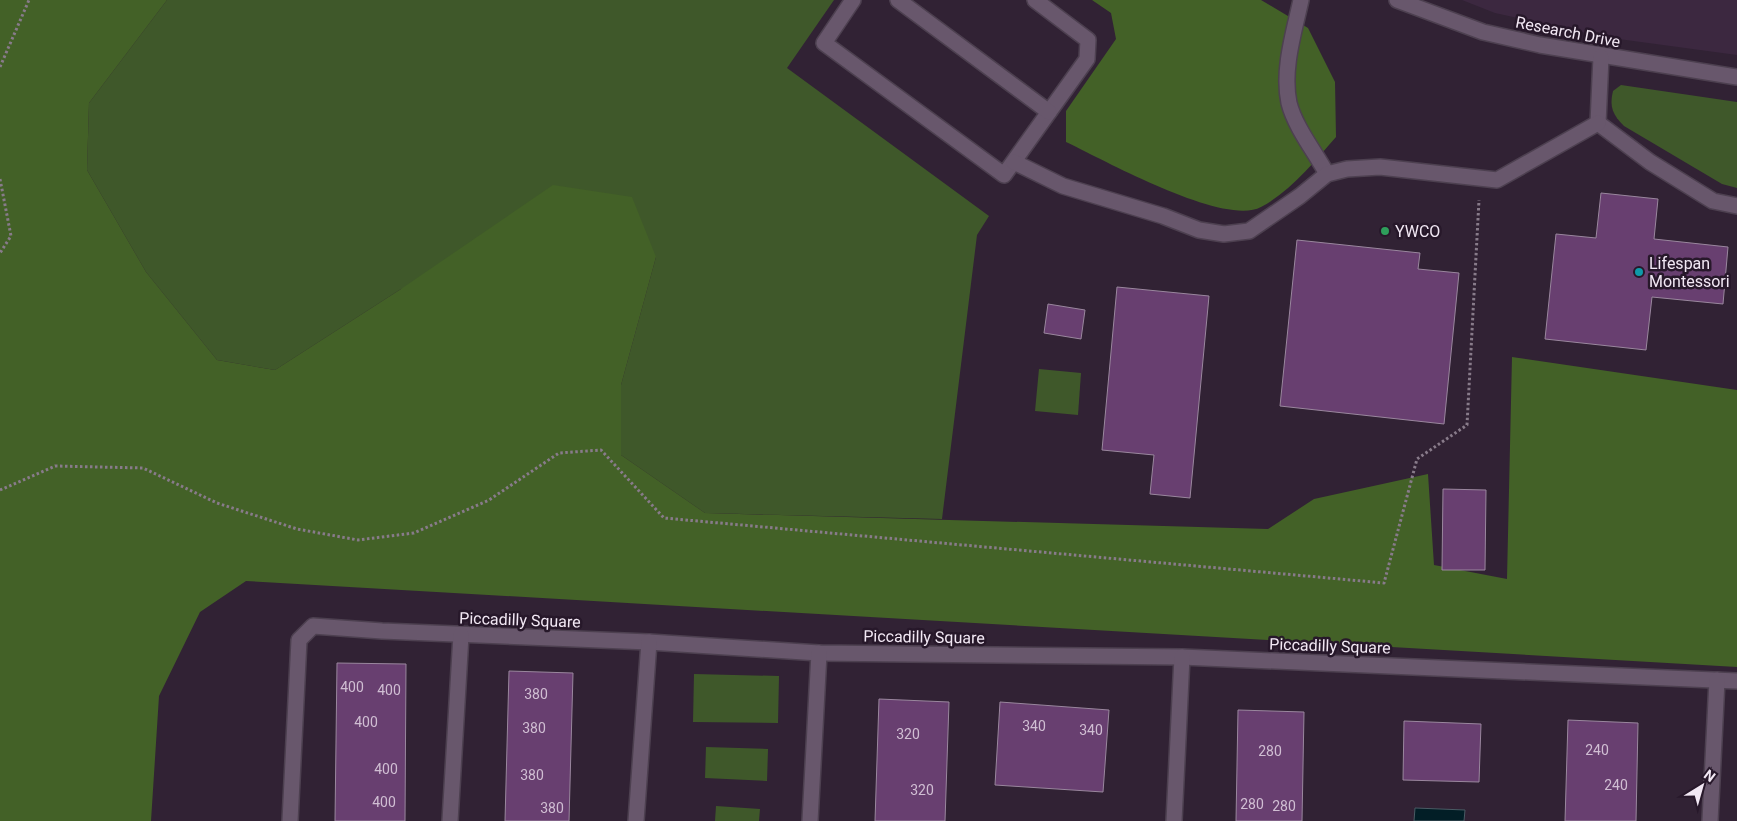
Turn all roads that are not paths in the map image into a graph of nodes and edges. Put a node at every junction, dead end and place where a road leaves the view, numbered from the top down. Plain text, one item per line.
1 (853, 0) edge
2 (898, 0) edge
3 (1034, 0) edge
4 (1301, 0) edge
5 (1397, 0) edge
6 (1601, 57) junction
7 (1737, 77) edge
8 (1049, 112) junction
9 (1598, 123) junction
10 (1014, 162) junction
11 (1327, 174) junction
12 (1737, 206) edge
13 (461, 635) junction
14 (649, 642) junction
15 (819, 653) junction
16 (1182, 658) junction
17 (1717, 680) junction
18 (1737, 681) edge
19 (290, 821) edge
20 (450, 821) edge
21 (636, 821) edge
22 (810, 821) edge
23 (1174, 821) edge
24 (1710, 821) edge

1 - 10 street
2 - 8 street
3 - 8 street
4 - 11 street
5 - 6 street, Research Drive
6 - 7 street, Research Drive
6 - 9 street
8 - 10 street
9 - 11 street
9 - 12 street
10 - 11 street
13 - 14 street, Piccadilly Square
13 - 19 street, Piccadilly Square
13 - 20 street
14 - 15 street, Piccadilly Square
14 - 21 street
15 - 16 street, Piccadilly Square
15 - 22 street
16 - 17 street, Piccadilly Square
16 - 23 street
17 - 18 street, Piccadilly Square
17 - 24 street

